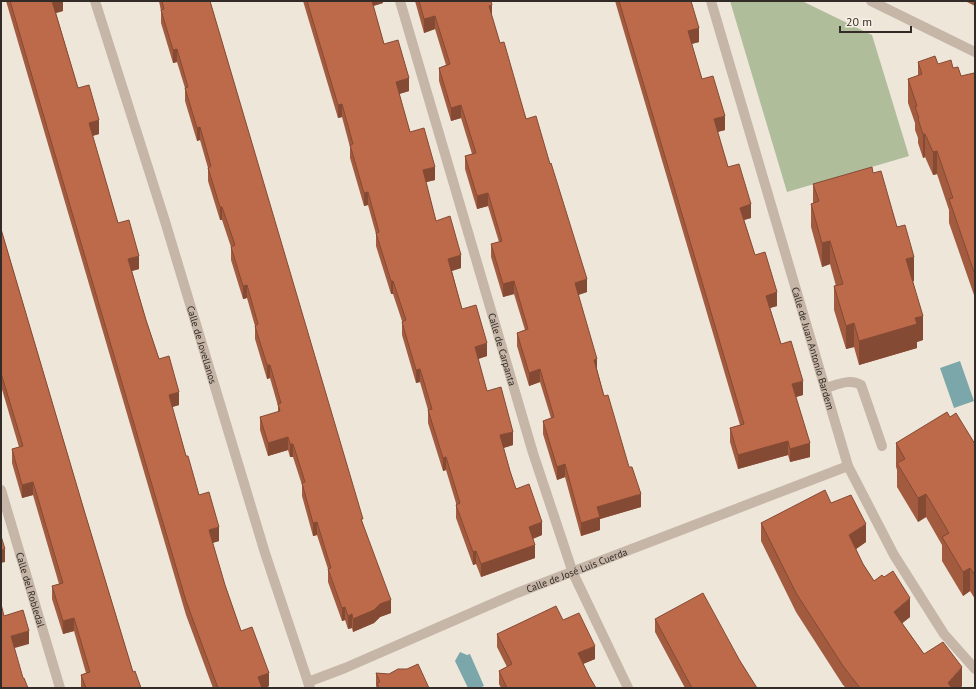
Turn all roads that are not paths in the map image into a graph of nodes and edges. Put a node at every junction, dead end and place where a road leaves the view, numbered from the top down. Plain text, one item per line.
1 (95, 1) edge
2 (400, 1) edge
3 (711, 1) edge
4 (871, 1) edge
5 (975, 52) edge
6 (825, 388) junction
7 (882, 446) dead end
8 (848, 466) junction
9 (1, 490) edge
10 (572, 572) junction
11 (975, 669) edge
12 (309, 685) edge
13 (60, 688) edge
14 (628, 688) edge

1 - 12 street, Calle de Jovellanos
2 - 10 street, Calle de Carpanta
3 - 6 street, Calle de Juan Antonio Bardem
4 - 5 street
6 - 7 street
6 - 8 street, Calle de Juan Antonio Bardem
8 - 10 street, Calle de José Luis Cuerda
8 - 11 street, Calle de Juan Antonio Bardem
9 - 13 street, Calle del Robledal
10 - 12 street, Calle de José Luis Cuerda
10 - 14 street, Calle de Carpanta

